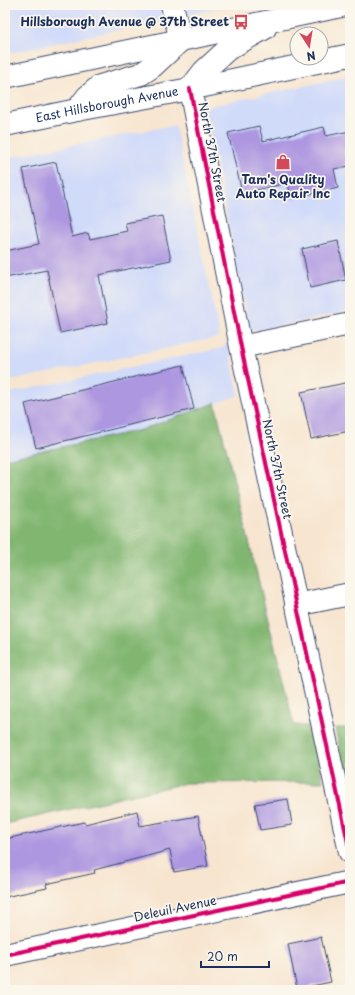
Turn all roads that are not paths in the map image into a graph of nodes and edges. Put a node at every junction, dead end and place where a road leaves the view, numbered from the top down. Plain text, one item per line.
1 (172, 5) edge
2 (346, 5) edge
3 (281, 19) junction
4 (180, 40) junction
5 (350, 55) edge
6 (5, 77) edge
7 (190, 89) junction
8 (77, 110) junction
9 (5, 125) edge
10 (350, 324) edge
11 (241, 347) junction
12 (350, 594) edge
13 (296, 605) junction
14 (350, 852) edge
15 (350, 882) edge
16 (5, 955) edge

1 - 4 street
2 - 3 street
3 - 4 street
3 - 7 street
4 - 6 street
4 - 8 street
5 - 7 street, East Hillsborough Avenue
7 - 8 street, East Hillsborough Avenue
7 - 11 street, North 37th Street
8 - 9 street, East Hillsborough Avenue
10 - 11 street
11 - 13 street, North 37th Street
12 - 13 street
13 - 14 street, North 37th Street
15 - 16 street, Deleuil Avenue

